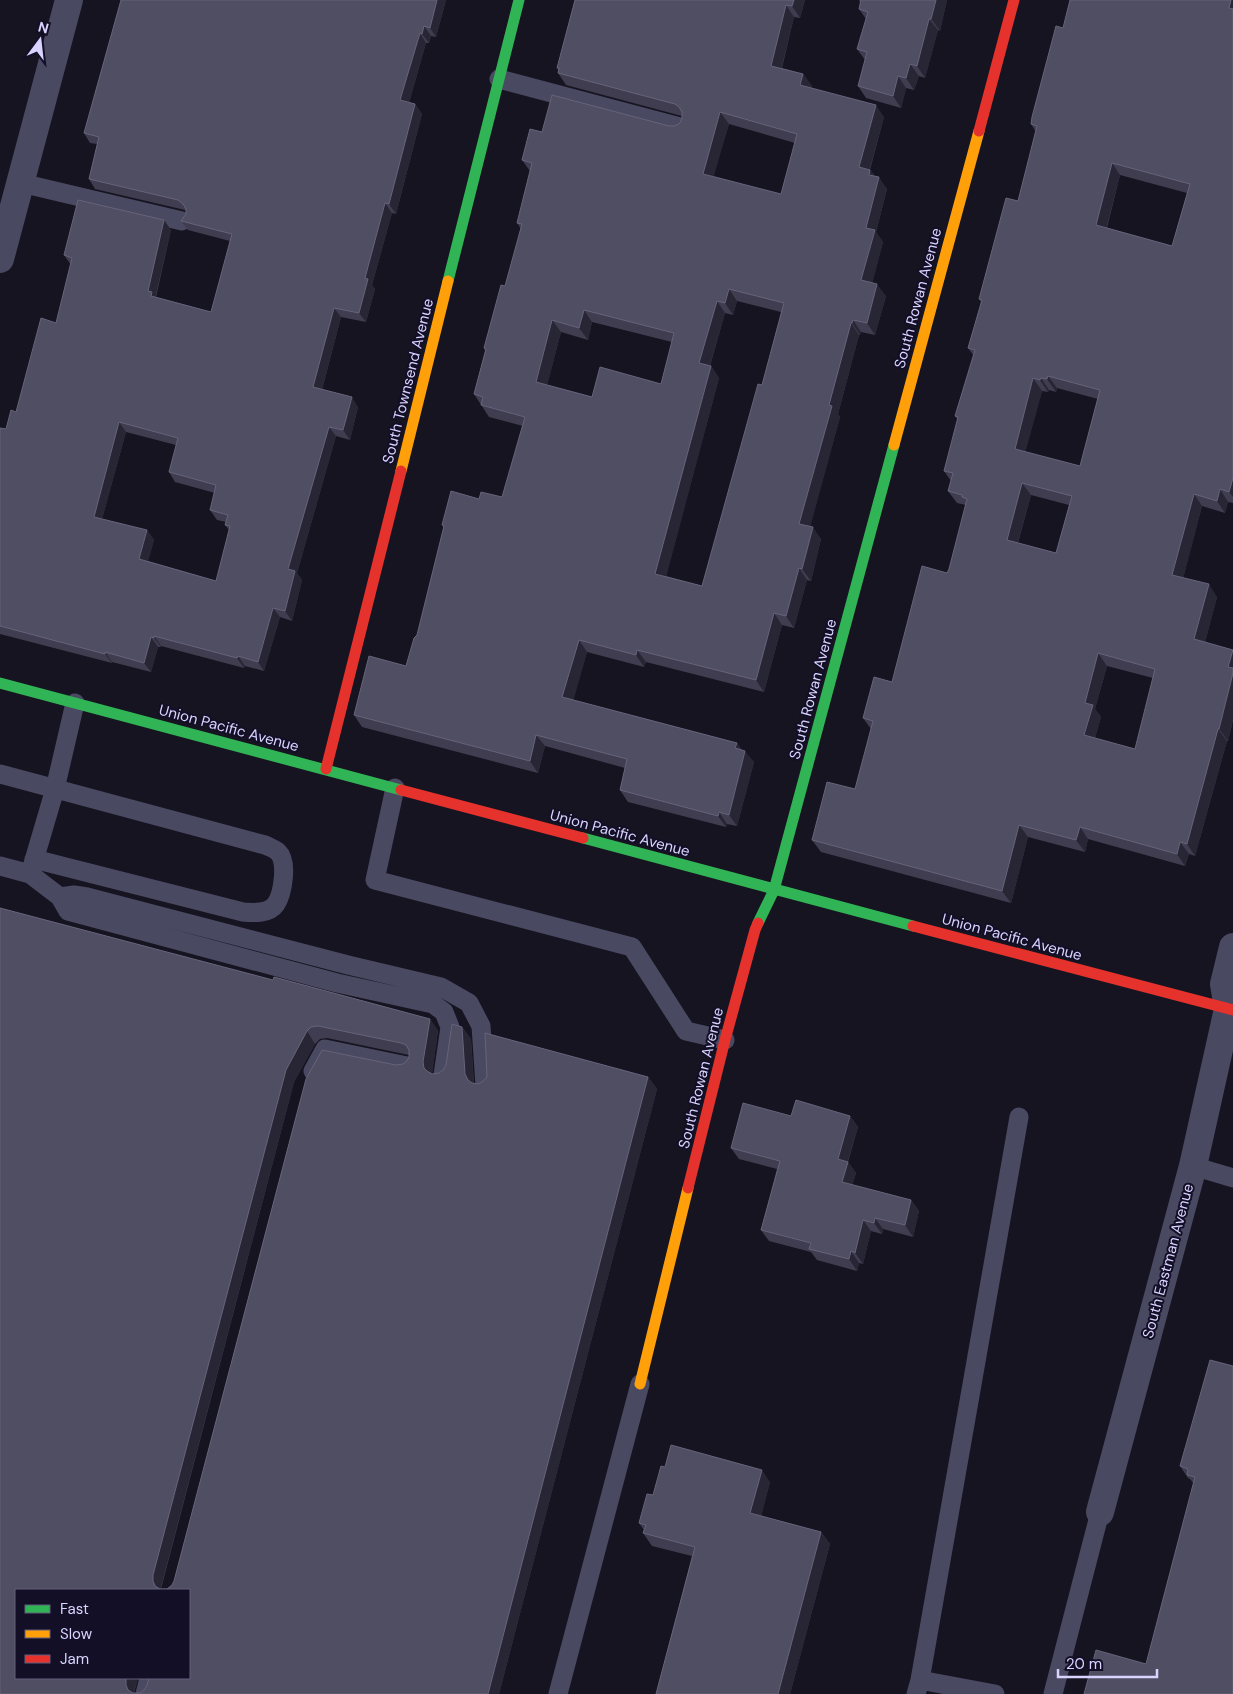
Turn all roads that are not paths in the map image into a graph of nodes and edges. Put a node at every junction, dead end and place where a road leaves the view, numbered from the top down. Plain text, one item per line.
1 (69, 0) edge
2 (519, 0) edge
3 (1014, 0) edge
4 (499, 79) junction
5 (680, 127) edge
6 (21, 183) junction
7 (182, 221) edge
8 (0, 258) edge
9 (0, 683) edge
10 (75, 703) junction
11 (326, 769) junction
12 (0, 774) edge
13 (395, 788) junction
14 (55, 790) junction
15 (0, 866) edge
16 (32, 867) junction
17 (774, 890) junction
18 (60, 897) junction
19 (1233, 947) edge
20 (1231, 1007) edge
21 (725, 1040) junction
22 (407, 1066) edge
23 (443, 1075) edge
24 (485, 1085) edge
25 (304, 1087) edge
26 (1019, 1117) dead end
27 (1193, 1166) junction
28 (1233, 1178) edge
29 (640, 1384) joint
30 (1100, 1512) joint
31 (149, 1679) edge
32 (918, 1687) edge
33 (145, 1694) edge
34 (558, 1694) edge
35 (995, 1694) edge
36 (1053, 1694) edge

1 - 6 street
2 - 4 street, South Townsend Avenue
3 - 17 street, South Rowan Avenue
4 - 5 lane
4 - 11 street, South Townsend Avenue
6 - 7 lane
6 - 8 street
9 - 10 street, Union Pacific Avenue
10 - 11 street, Union Pacific Avenue
10 - 14 lane
11 - 13 street, Union Pacific Avenue
12 - 14 lane
13 - 17 street, Union Pacific Avenue
13 - 21 lane
14 - 16 lane
14 - 16 lane
15 - 16 lane
16 - 18 lane
17 - 20 street, Union Pacific Avenue
17 - 21 street, South Rowan Avenue
18 - 23 lane
18 - 24 lane
19 - 20 street, South Eastman Avenue
20 - 27 street, South Eastman Avenue
21 - 29 street, South Rowan Avenue
22 - 25 lane
26 - 32 lane
27 - 28 lane
27 - 30 street, South Eastman Avenue
29 - 34 lane
30 - 36 lane
31 - 33 lane
32 - 35 lane

